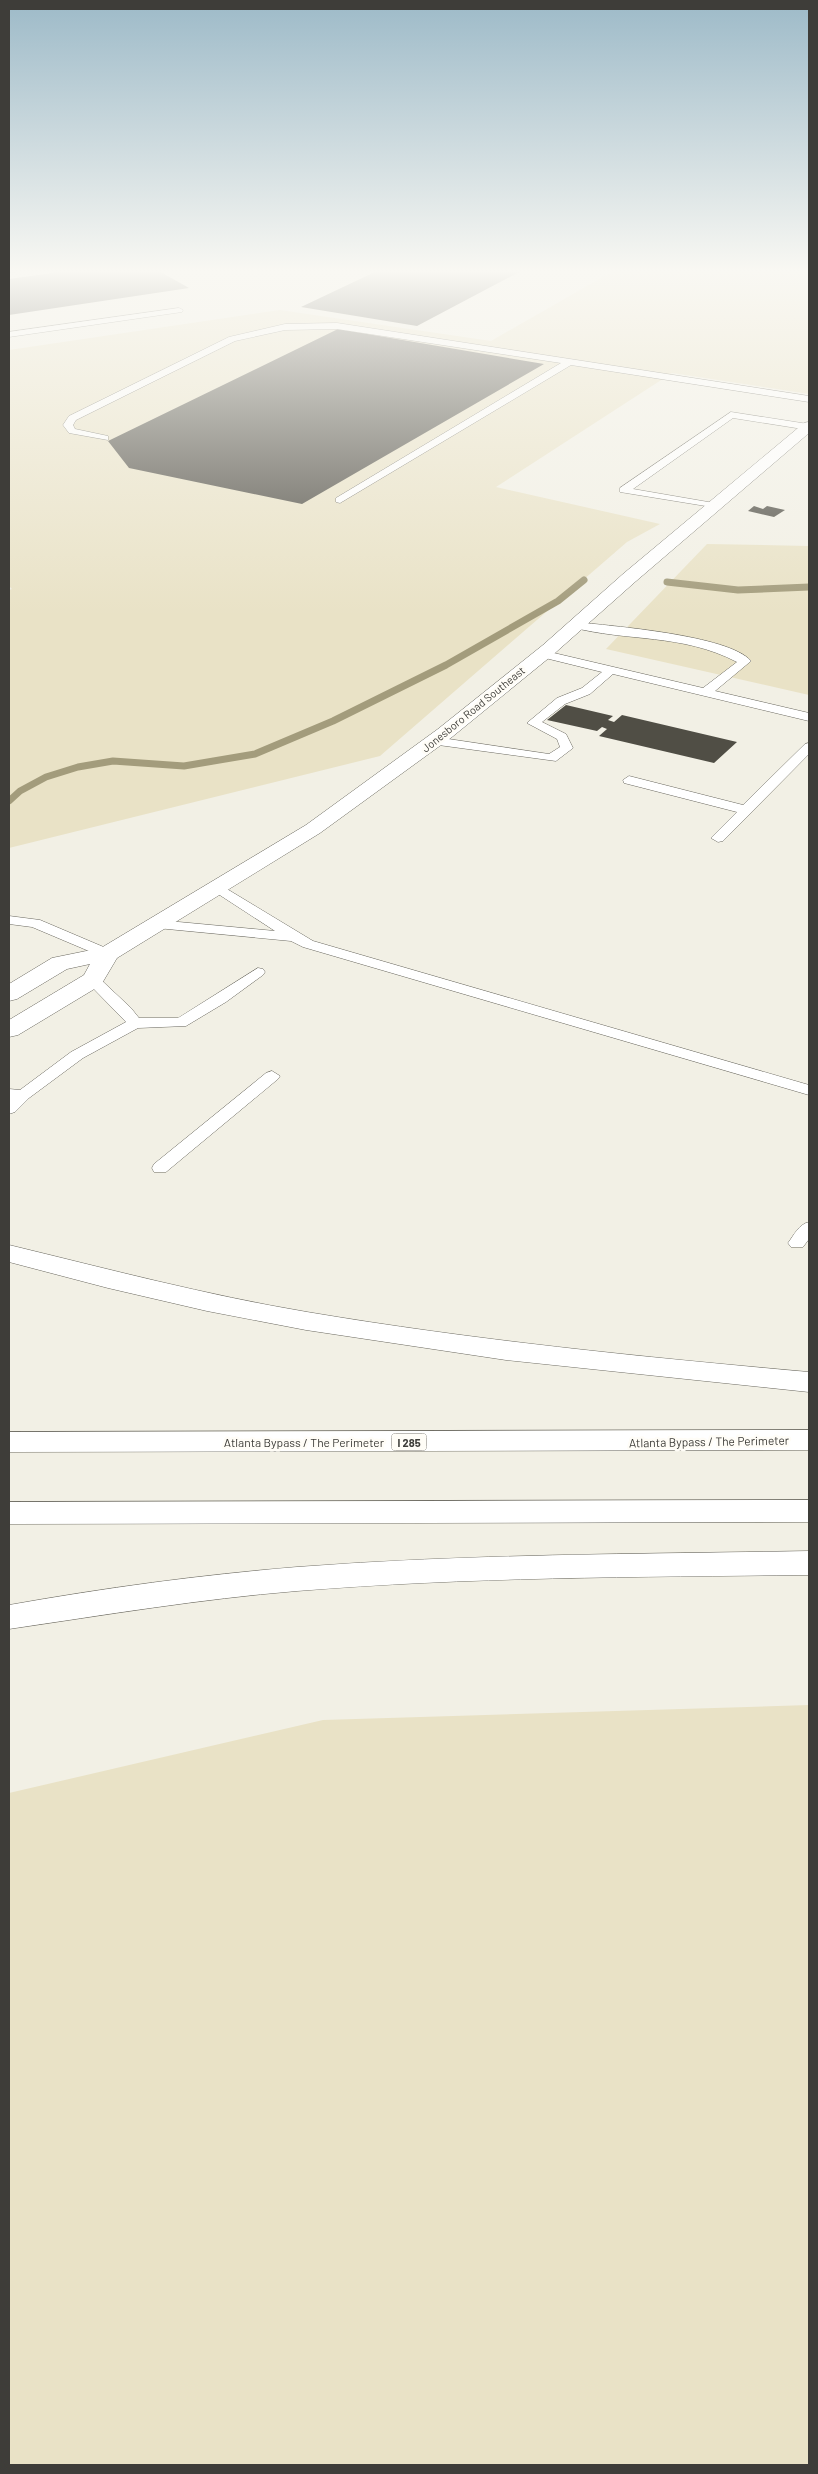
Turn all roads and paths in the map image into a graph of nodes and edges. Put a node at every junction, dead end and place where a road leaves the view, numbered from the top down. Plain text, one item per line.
1 (138, 385) edge
2 (530, 385) edge
3 (721, 385) edge
4 (809, 399) edge
5 (809, 426) edge
6 (105, 438) dead end
7 (340, 500) dead end
8 (714, 506) junction
9 (575, 625) junction
10 (541, 654) junction
11 (611, 670) junction
12 (706, 692) junction
13 (809, 717) edge
14 (434, 741) junction
15 (809, 747) edge
16 (629, 780) dead end
17 (746, 810) junction
18 (718, 838) dead end
19 (217, 887) junction
20 (9, 920) edge
21 (157, 924) junction
22 (294, 937) junction
23 (108, 954) junction
24 (258, 972) dead end
25 (93, 980) junction
26 (9, 994) edge
27 (135, 1023) junction
28 (9, 1030) edge
29 (272, 1076) dead end
30 (809, 1090) edge
31 (16, 1095) edge
32 (9, 1109) edge
33 (160, 1168) dead end
34 (809, 1227) edge
35 (797, 1243) dead end
36 (9, 1253) edge
37 (809, 1382) edge
38 (809, 1440) edge
39 (9, 1442) edge
40 (809, 1511) edge
41 (9, 1513) edge
42 (809, 1563) edge
43 (9, 1617) edge

1 - 6 lane
2 - 7 lane
3 - 4 lane
5 - 8 main road, Jonesboro Road Southeast
5 - 8 lane
8 - 9 main road, Jonesboro Road Southeast
9 - 10 main road, Jonesboro Road Southeast
9 - 12 lane
10 - 11 lane
10 - 14 main road, Jonesboro Road Southeast
11 - 12 lane
11 - 14 lane
12 - 13 lane
14 - 19 main road, Jonesboro Road Southeast
15 - 17 lane
16 - 17 lane
17 - 18 lane
19 - 21 main road, Jonesboro Road Southeast
19 - 22 lane
20 - 23 lane
21 - 22 lane
21 - 23 main road, Jonesboro Road Southeast
22 - 30 lane
23 - 25 main road, Jonesboro Road Southeast
23 - 26 main road, Jonesboro Road Southeast
24 - 27 lane
25 - 27 lane
25 - 28 main road, Jonesboro Road Southeast
27 - 31 lane
29 - 33 lane
31 - 32 lane
34 - 35 lane
36 - 37 main road
38 - 39 main road, Atlanta Bypass / The Perimeter / I 285
40 - 41 main road
42 - 43 main road

